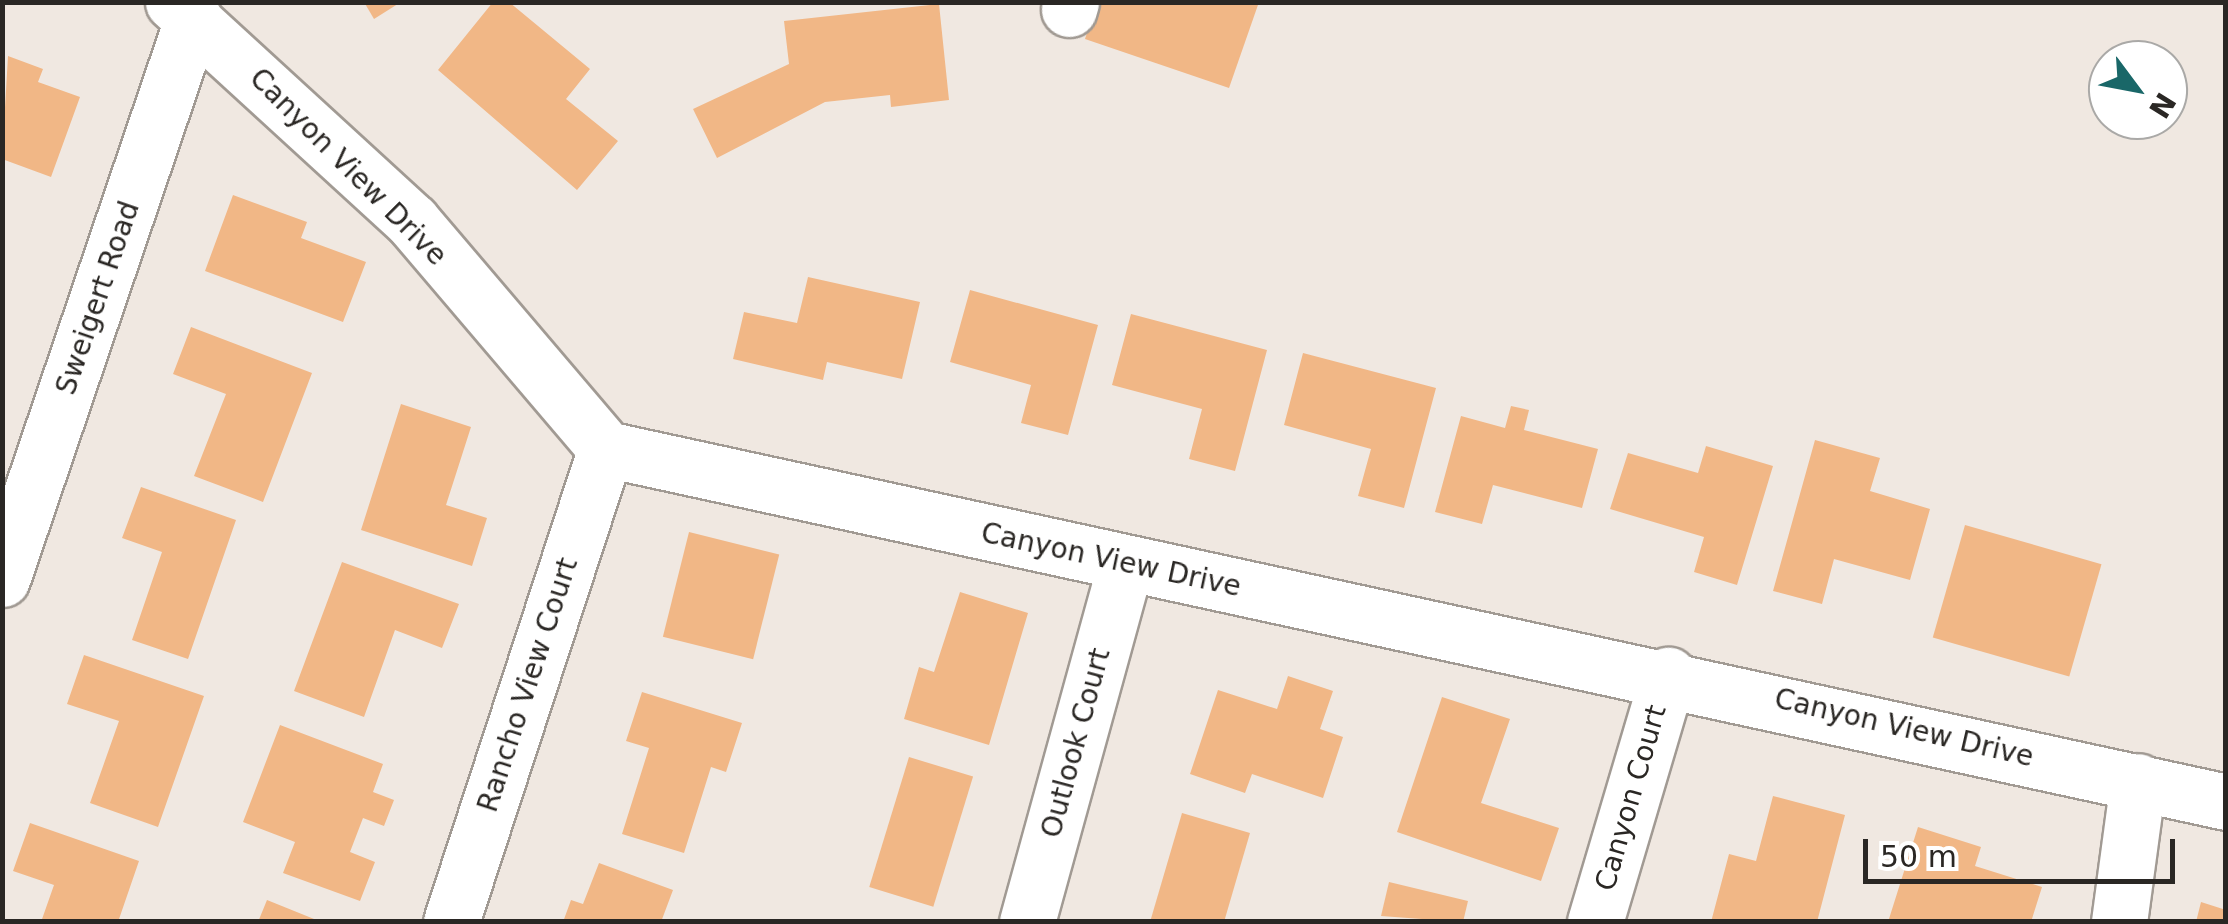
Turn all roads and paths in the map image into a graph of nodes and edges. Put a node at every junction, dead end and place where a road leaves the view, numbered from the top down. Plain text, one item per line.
1 (183, 10) edge
2 (606, 448) junction
3 (1125, 565) junction
4 (2, 578) edge
5 (1668, 674) junction
6 (2138, 780) junction
7 (2226, 802) edge
8 (451, 922) edge
9 (1026, 922) edge
10 (1595, 922) edge
11 (2119, 922) edge

1 - 2 street, Canyon View Drive
1 - 4 street, Sweigert Road
2 - 3 street, Canyon View Drive
2 - 8 street, Rancho View Court
3 - 5 street, Canyon View Drive
3 - 9 street, Outlook Court
5 - 6 street, Canyon View Drive
5 - 10 street, Canyon Court
6 - 7 street, Canyon View Drive
6 - 11 street

